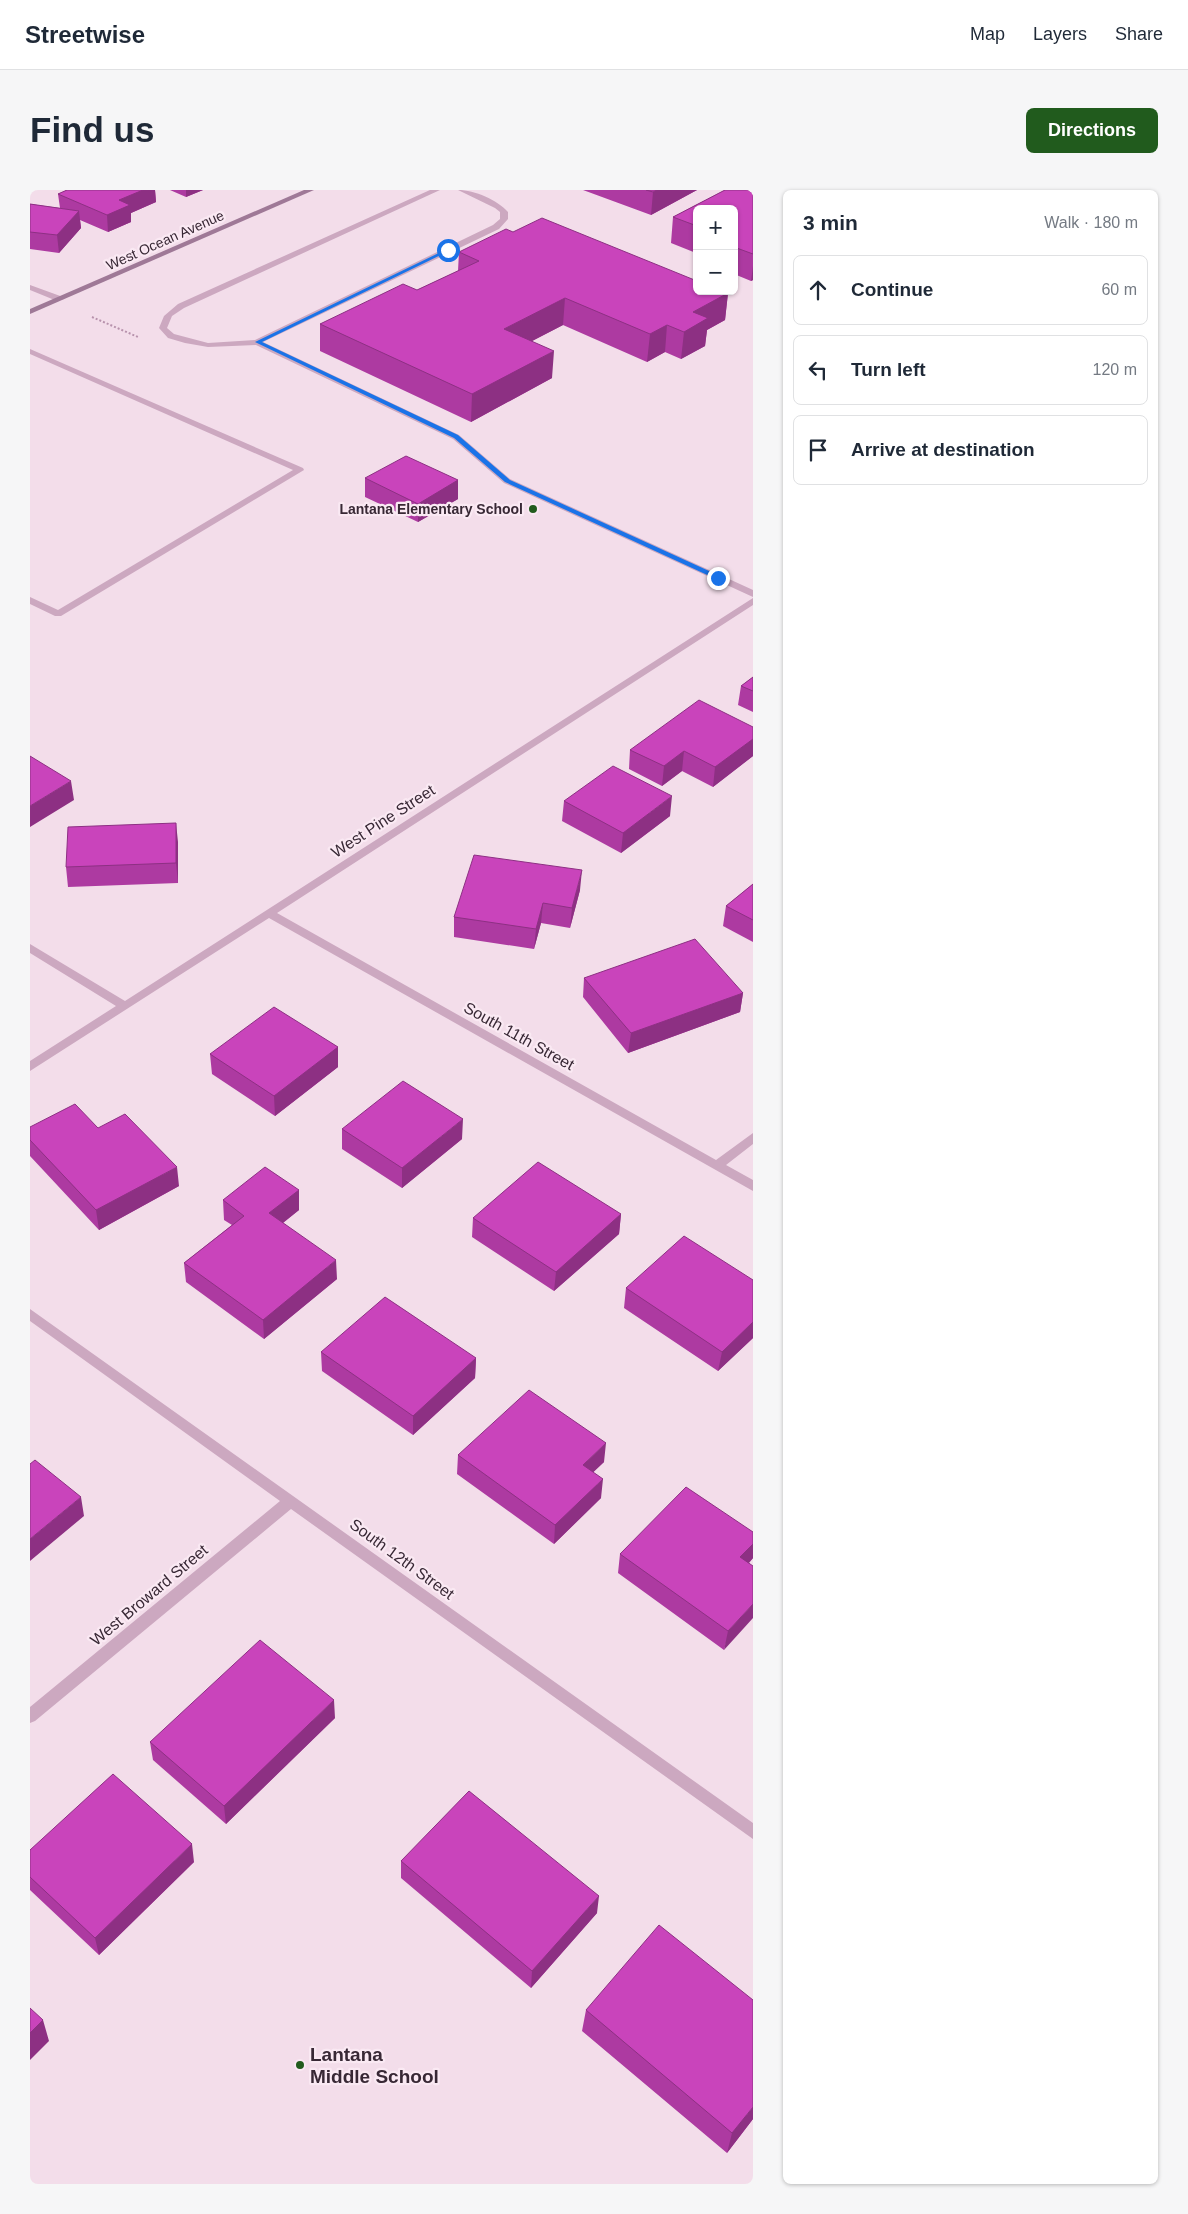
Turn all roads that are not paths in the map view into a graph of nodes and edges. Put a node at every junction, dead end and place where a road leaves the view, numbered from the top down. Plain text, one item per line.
1 (310, 190) edge
2 (436, 190) edge
3 (462, 190) edge
4 (30, 287) edge
5 (60, 299) junction
6 (30, 312) edge
7 (257, 342) junction
8 (30, 351) edge
9 (41, 355) junction
10 (30, 361) edge
11 (753, 594) edge
12 (30, 600) edge
13 (753, 601) edge
14 (270, 913) junction
15 (30, 948) edge
16 (125, 1006) junction
17 (30, 1067) edge
18 (753, 1137) edge
19 (717, 1166) junction
20 (753, 1186) edge
21 (30, 1314) edge
22 (290, 1500) junction
23 (30, 1716) edge
24 (753, 1832) edge

1 - 5 street, West Ocean Avenue
2 - 7 street
3 - 7 street
4 - 5 street
5 - 6 street, West Ocean Avenue
7 - 11 street
8 - 9 street
9 - 10 street
9 - 12 street
13 - 14 street, West Pine Street
14 - 16 street, West Pine Street
14 - 19 street, South 11th Street
15 - 16 street
16 - 17 street, West Pine Street
18 - 19 street
19 - 20 street, South 11th Street
21 - 22 street, South 12th Street
22 - 23 street, West Broward Street
22 - 24 street, South 12th Street

